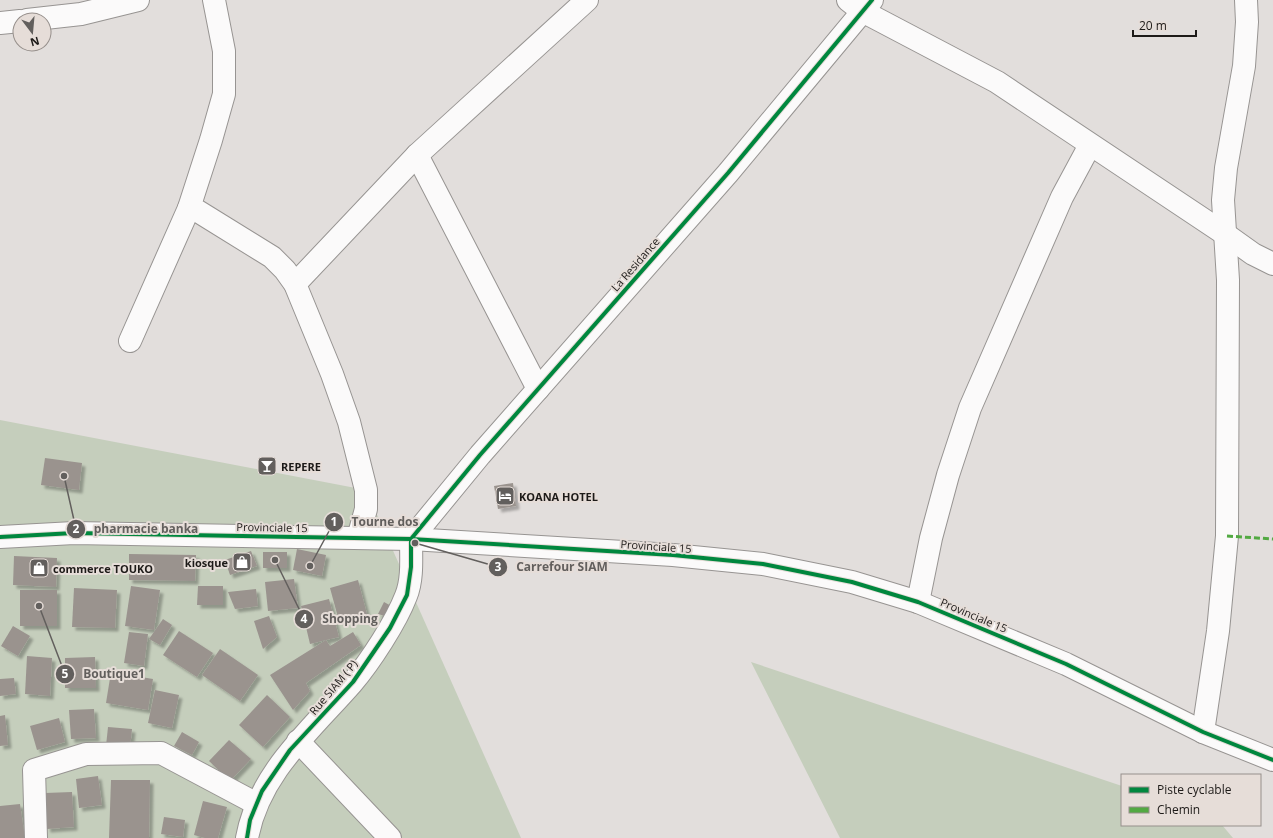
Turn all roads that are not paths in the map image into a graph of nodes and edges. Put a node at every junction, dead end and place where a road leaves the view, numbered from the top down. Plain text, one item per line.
1 (138, 0) edge
2 (214, 0) edge
3 (587, 0) edge
4 (1246, 0) edge
5 (861, 4) edge
6 (52, 17) edge
7 (12, 22) edge
8 (0, 23) edge
9 (1090, 145) junction
10 (417, 155) junction
11 (189, 208) junction
12 (1225, 234) junction
13 (1273, 264) edge
14 (295, 284) junction
15 (130, 341) dead end
16 (538, 389) junction
17 (0, 537) edge
18 (358, 538) junction
19 (411, 539) junction
20 (918, 602) junction
21 (1203, 732) junction
22 (298, 741) junction
23 (1273, 760) edge
24 (257, 804) junction
25 (36, 838) edge
26 (246, 838) edge
27 (390, 838) edge

1 - 6 street
2 - 11 street
3 - 10 street
4 - 12 street
5 - 9 street
5 - 16 street, La Residance
7 - 8 street
9 - 12 street
9 - 20 street
10 - 14 street
10 - 16 street
11 - 14 street
11 - 15 street
12 - 13 street
12 - 21 street
14 - 18 street
16 - 19 street, La Residance
17 - 18 street, Provinciale 15
18 - 19 street, Provinciale 15
19 - 20 street, Provinciale 15
19 - 22 street, Rue SIAM ( P)
20 - 21 street, Provinciale 15
21 - 23 street, Provinciale 15
22 - 24 street, Rue SIAM ( P)
22 - 27 street
24 - 25 street
24 - 26 street, Rue SIAM ( P)

